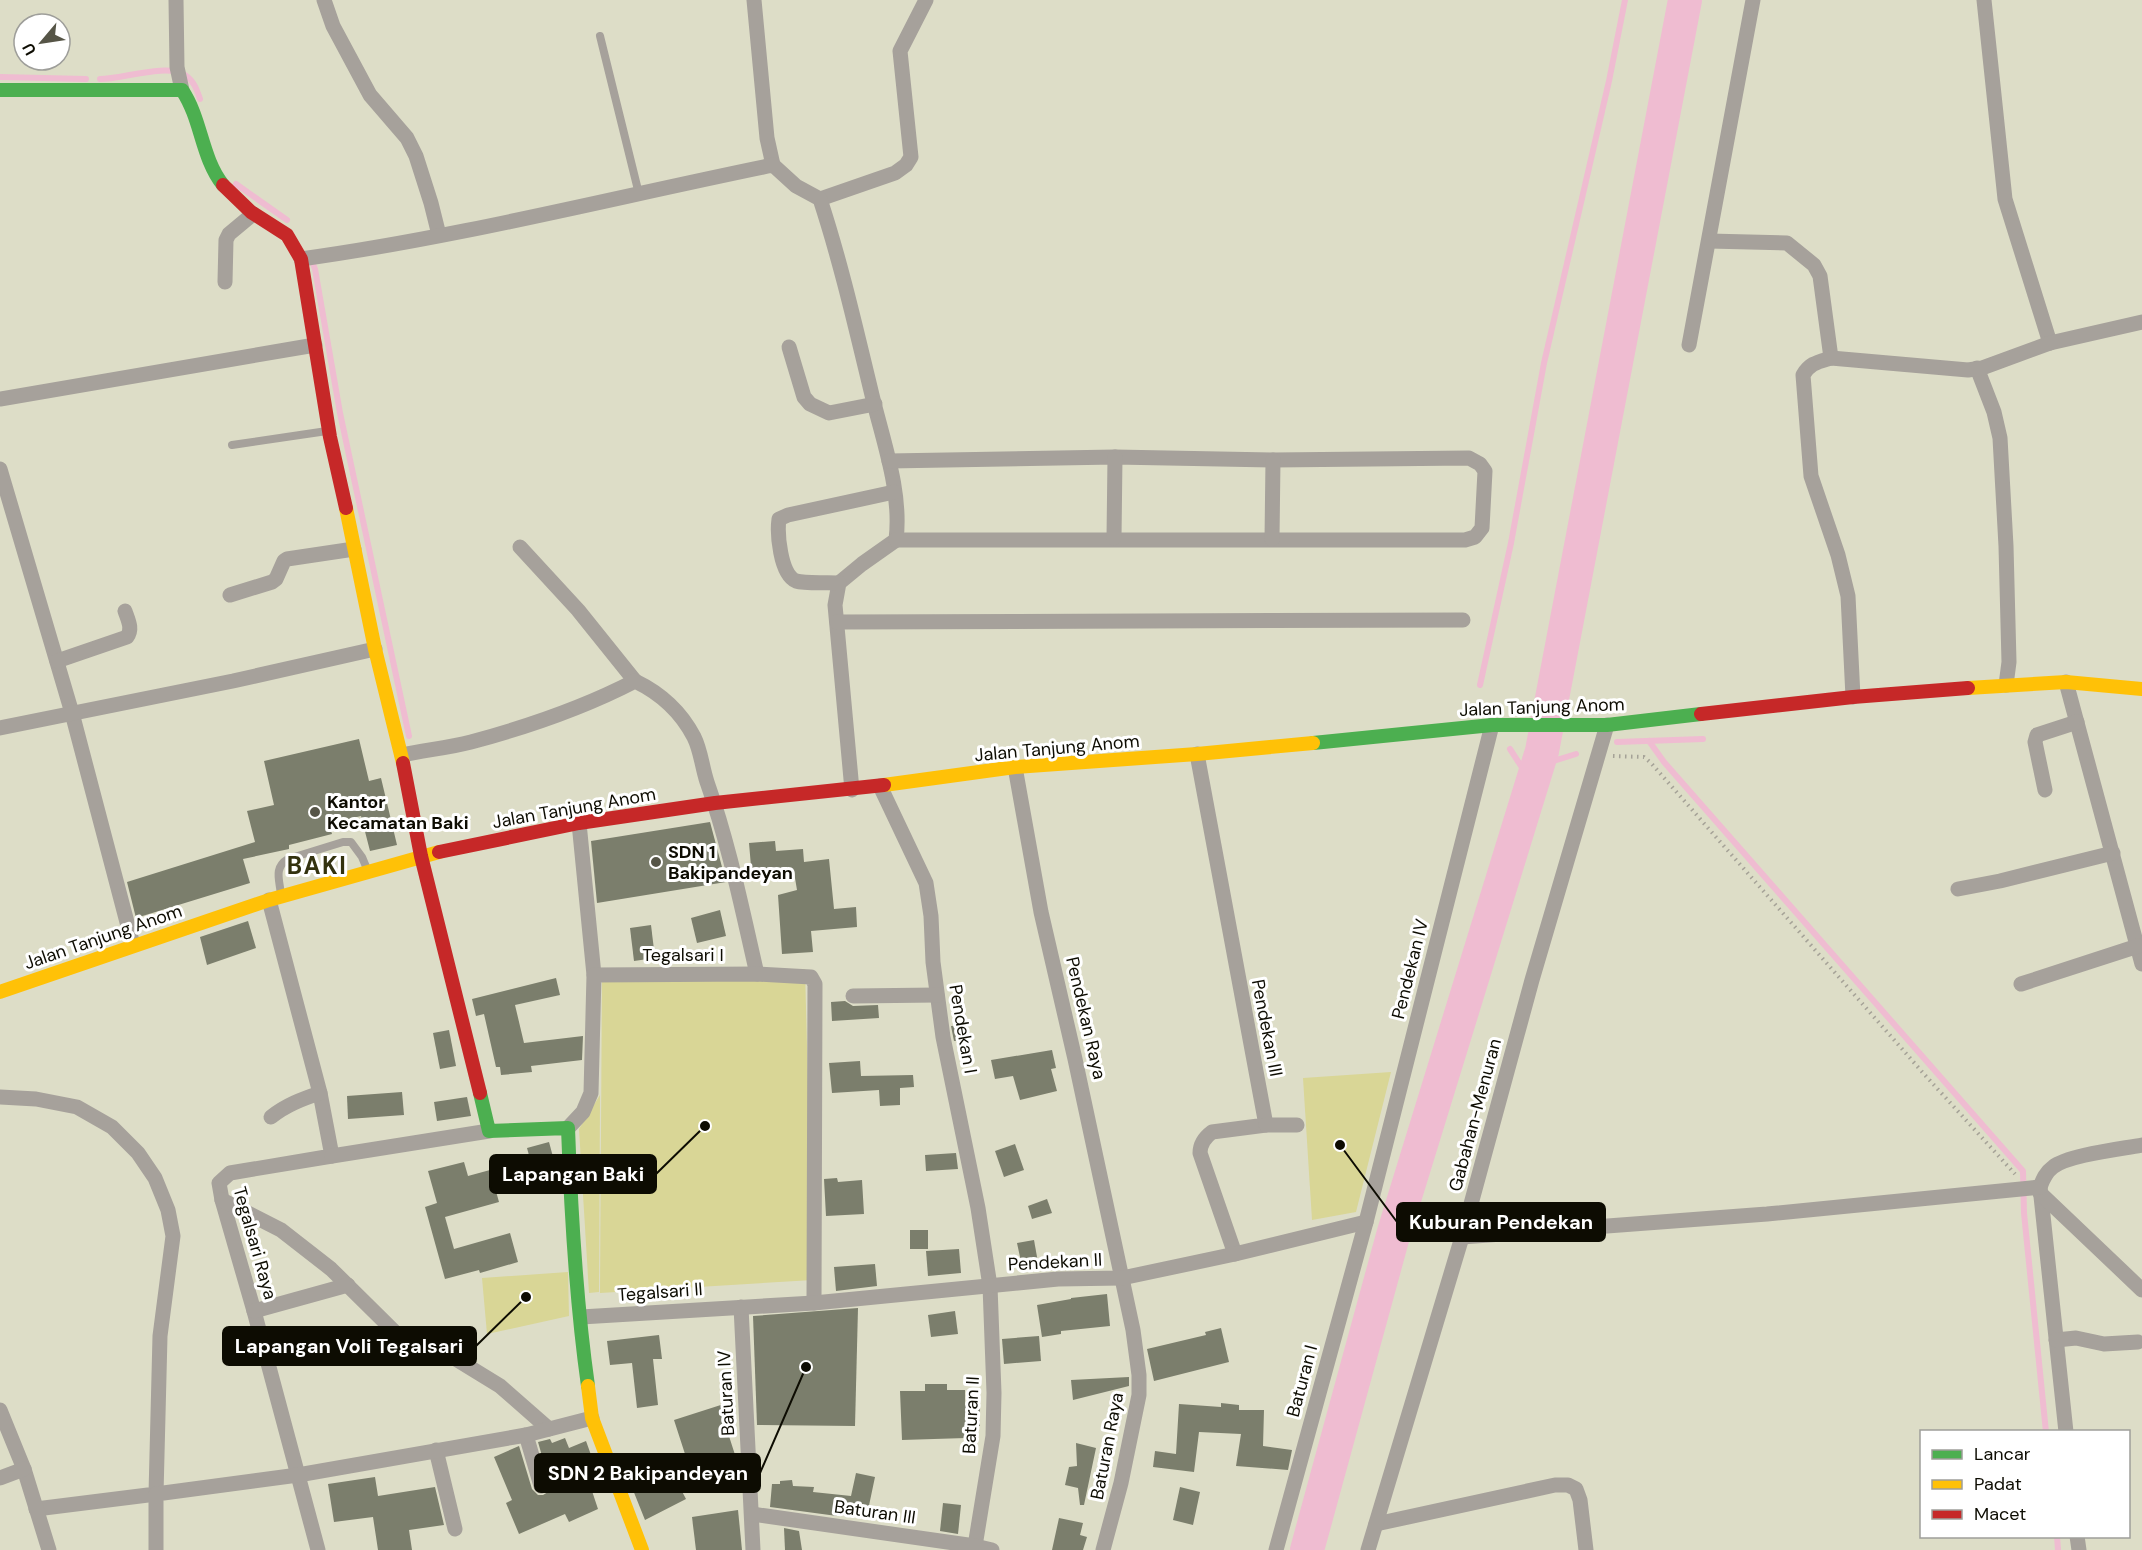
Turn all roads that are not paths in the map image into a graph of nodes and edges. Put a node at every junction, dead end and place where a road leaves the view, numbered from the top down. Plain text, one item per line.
1 (176, 0) edge
2 (324, 0) edge
3 (754, 0) edge
4 (926, 0) edge
5 (1752, 0) edge
6 (1984, 0) edge
7 (600, 36) dead end
8 (0, 90) edge
9 (182, 90) junction
10 (773, 165) junction
11 (639, 194) junction
12 (820, 199) junction
13 (253, 214) junction
14 (439, 235) junction
15 (1709, 241) junction
16 (308, 258) junction
17 (225, 282) dead end
18 (2142, 322) edge
19 (2050, 342) junction
20 (315, 345) junction
21 (1689, 345) dead end
22 (789, 347) dead end
23 (1831, 358) junction
24 (1977, 368) junction
25 (0, 399) edge
26 (874, 404) junction
27 (329, 430) junction
28 (232, 445) dead end
29 (1115, 457) junction
30 (1272, 460) junction
31 (889, 461) junction
32 (0, 469) edge
33 (894, 492) junction
34 (1114, 538) junction
35 (1272, 539) junction
36 (896, 540) junction
37 (520, 547) dead end
38 (354, 549) junction
39 (839, 583) junction
40 (230, 595) dead end
41 (125, 611) dead end
42 (1463, 620) dead end
43 (837, 622) junction
44 (375, 649) junction
45 (57, 661) junction
46 (635, 681) junction
47 (2066, 682) junction
48 (2006, 685) junction
49 (2142, 689) edge
50 (1853, 697) junction
51 (72, 713) junction
52 (2077, 722) junction
53 (1492, 725) junction
54 (1607, 725) junction
55 (0, 728) edge
56 (1197, 754) junction
57 (402, 755) junction
58 (1015, 767) junction
59 (880, 786) junction
60 (852, 790) junction
61 (2045, 790) dead end
62 (715, 803) junction
63 (579, 823) junction
64 (2113, 854) junction
65 (421, 856) junction
66 (368, 871) junction
67 (1958, 889) dead end
68 (275, 898) junction
69 (133, 945) junction
70 (2138, 946) junction
71 (2142, 964) edge
72 (757, 974) junction
73 (594, 975) junction
74 (2021, 984) dead end
75 (0, 992) edge
76 (937, 995) junction
77 (853, 996) dead end
78 (320, 1094) junction
79 (0, 1097) edge
80 (270, 1117) dead end
81 (1266, 1125) junction
82 (1297, 1125) dead end
83 (568, 1128) junction
84 (489, 1131) junction
85 (2142, 1145) edge
86 (332, 1155) junction
87 (2034, 1189) junction
88 (222, 1200) junction
89 (1366, 1222) junction
90 (1462, 1237) junction
91 (1235, 1254) junction
92 (1122, 1278) junction
93 (348, 1285) junction
94 (990, 1286) junction
95 (2142, 1290) edge
96 (814, 1303) junction
97 (741, 1307) junction
98 (254, 1311) junction
99 (581, 1317) junction
100 (2055, 1340) junction
101 (2138, 1342) dead end
102 (0, 1410) edge
103 (592, 1418) junction
104 (549, 1429) junction
105 (2066, 1430) edge
106 (526, 1435) junction
107 (436, 1450) junction
108 (24, 1469) junction
109 (298, 1475) junction
110 (0, 1478) edge
111 (542, 1486) dead end
112 (156, 1494) junction
113 (36, 1509) junction
114 (752, 1514) junction
115 (1376, 1524) junction
116 (455, 1529) dead end
117 (975, 1546) junction
118 (50, 1550) edge
119 (156, 1550) edge
120 (318, 1550) edge
121 (642, 1550) edge
122 (753, 1550) edge
123 (992, 1550) edge
124 (1103, 1550) edge
125 (1276, 1550) edge
126 (1368, 1550) edge
127 (1586, 1550) edge

1 - 9 street
2 - 14 street
3 - 10 street
4 - 12 street
5 - 15 street
6 - 19 street
7 - 11 lane
8 - 9 main road
9 - 13 main road
10 - 11 street
10 - 12 street
11 - 14 street
12 - 26 street
13 - 16 main road
13 - 17 street
14 - 16 street
15 - 21 street
15 - 23 street
16 - 20 main road
18 - 19 street
19 - 24 street
20 - 25 street
20 - 27 main road
22 - 26 street
23 - 24 street
23 - 50 street
24 - 48 street
26 - 31 street
27 - 28 lane
27 - 38 main road
29 - 30 street
29 - 31 street
29 - 34 street
30 - 35 street
30 - 35 street
31 - 33 street
32 - 45 street
33 - 36 street
33 - 39 street
34 - 35 street
34 - 36 street
36 - 39 street
37 - 46 street
38 - 40 street
38 - 44 main road
39 - 43 street
41 - 45 street
42 - 43 street
43 - 60 street
44 - 51 street
44 - 57 main road
45 - 51 street
46 - 57 street
46 - 62 street, Tegalsari I
47 - 48 main road, Jalan Tanjung Anom
47 - 49 main road, Jalan Tanjung Anom
47 - 52 street
48 - 50 main road, Jalan Tanjung Anom
50 - 54 main road, Jalan Tanjung Anom
51 - 55 street
51 - 69 street
52 - 61 street
52 - 64 street
53 - 54 main road, Jalan Tanjung Anom
53 - 56 main road, Jalan Tanjung Anom
53 - 89 street, Pendekan IV
54 - 90 street, Gabahan-Menuran
56 - 58 main road, Jalan Tanjung Anom
56 - 81 street, Pendekan III
57 - 65 main road
58 - 59 main road, Jalan Tanjung Anom
58 - 92 street, Pendekan Raya
59 - 60 main road, Jalan Tanjung Anom
59 - 76 street, Pendekan I
60 - 62 main road, Jalan Tanjung Anom
62 - 63 main road, Jalan Tanjung Anom
62 - 72 street, Tegalsari I
63 - 65 main road, Jalan Tanjung Anom
63 - 73 street
64 - 67 street
64 - 70 street
65 - 66 main road, Jalan Tanjung Anom
65 - 84 main road
66 - 68 main road, Jalan Tanjung Anom
66 - 68 lane
68 - 69 main road, Jalan Tanjung Anom
68 - 78 street
69 - 75 main road, Jalan Tanjung Anom
70 - 71 street
70 - 74 street
72 - 73 street, Tegalsari I
72 - 96 street
73 - 83 street
76 - 77 street
76 - 94 street, Pendekan I
78 - 80 street
78 - 86 street
79 - 112 street
81 - 82 street
81 - 91 street
83 - 84 main road
83 - 99 main road
84 - 86 street
85 - 87 street
86 - 88 street, Tegalsari Raya
87 - 90 street
87 - 95 street
87 - 100 street
88 - 93 street
88 - 98 street, Tegalsari Raya
89 - 91 street, Pendekan II
89 - 125 street, Baturan I
90 - 115 street, Gabahan-Menuran
91 - 92 street, Pendekan II
92 - 94 street, Pendekan II
92 - 124 street, Baturan Raya
93 - 98 street
93 - 104 street
94 - 96 street, Pendekan II
94 - 117 street, Baturan II
96 - 97 street, Pendekan II
97 - 99 street, Tegalsari II
97 - 114 street, Baturan IV
98 - 109 street, Tegalsari Raya
99 - 103 main road
100 - 101 street
100 - 105 street
102 - 108 street
103 - 104 street
103 - 121 main road
104 - 106 street
106 - 107 street
106 - 111 street
107 - 109 street
107 - 116 street
108 - 110 street
108 - 113 street
109 - 112 street
109 - 120 street, Tegalsari Raya
112 - 113 street
112 - 119 street
113 - 118 street
114 - 117 street, Baturan III
114 - 122 street, Baturan IV
115 - 126 street, Gabahan-Menuran
115 - 127 street
117 - 123 street, Baturan III

